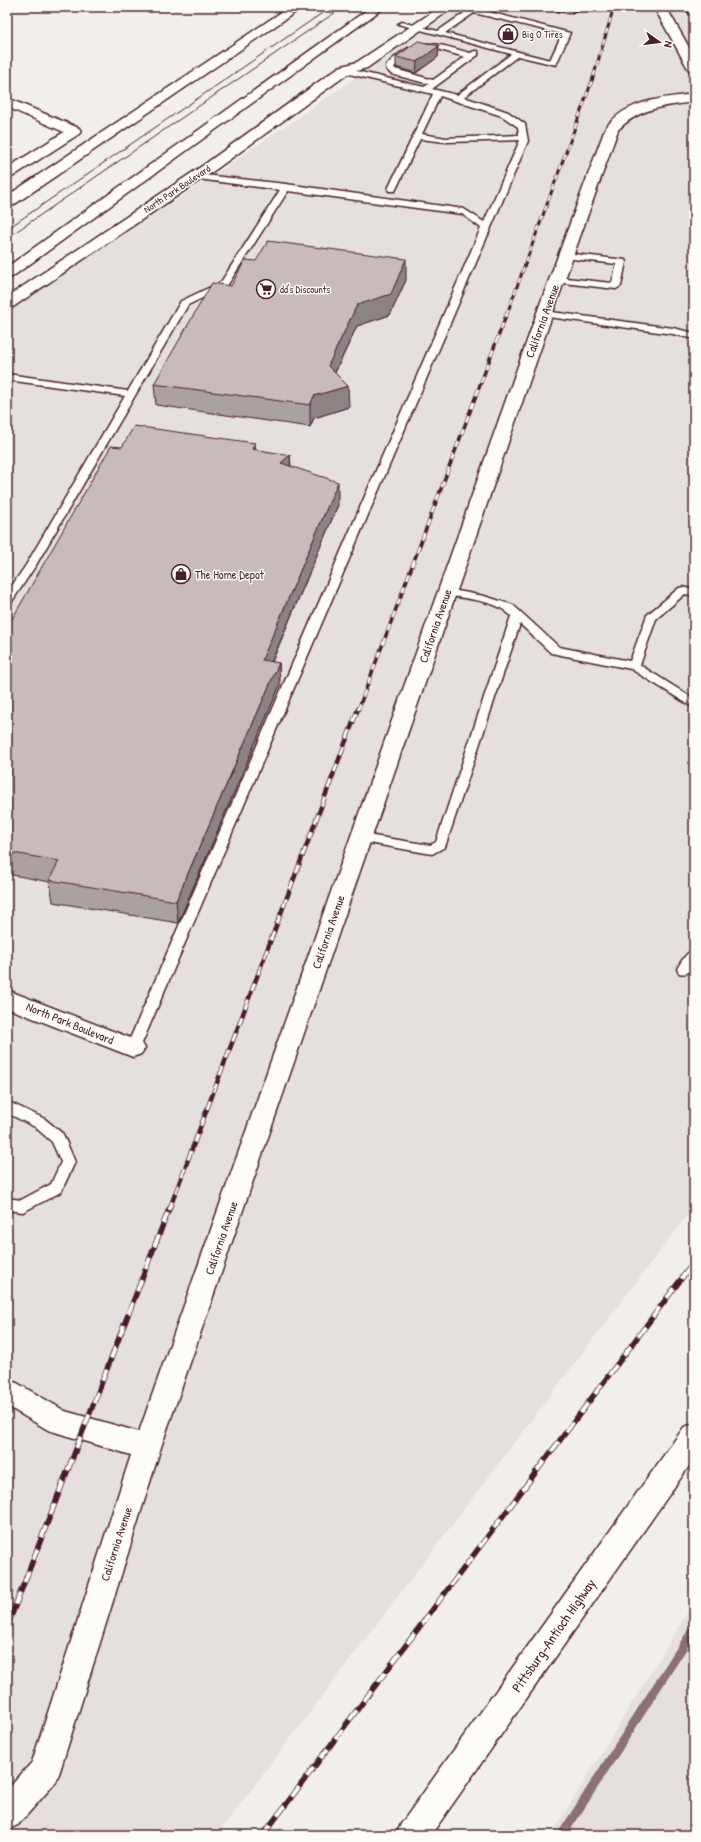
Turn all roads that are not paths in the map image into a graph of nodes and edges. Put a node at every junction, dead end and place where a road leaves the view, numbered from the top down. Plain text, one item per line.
1 (297, 7) edge
2 (379, 7) edge
3 (426, 7) edge
4 (448, 7) edge
5 (462, 7) edge
6 (547, 7) edge
7 (573, 7) edge
8 (580, 7) edge
9 (660, 7) edge
10 (692, 7) edge
11 (557, 9) junction
12 (473, 10) junction
13 (694, 11) edge
14 (402, 24) junction
15 (417, 28) junction
16 (237, 32) dead end
17 (439, 34) junction
18 (485, 46) junction
19 (516, 54) junction
20 (471, 56) junction
21 (694, 67) edge
22 (344, 70) junction
23 (435, 83) junction
24 (425, 90) junction
25 (438, 93) junction
26 (458, 98) junction
27 (694, 98) edge
28 (7, 102) edge
29 (417, 136) junction
30 (524, 137) junction
31 (87, 149) junction
32 (8, 172) edge
33 (198, 176) junction
34 (286, 188) junction
35 (392, 188) dead end
36 (7, 203) edge
37 (486, 227) junction
38 (566, 256) junction
39 (7, 274) edge
40 (557, 280) junction
41 (7, 304) edge
42 (544, 314) junction
43 (694, 336) edge
44 (7, 377) edge
45 (131, 394) junction
46 (447, 592) junction
47 (694, 593) edge
48 (7, 601) edge
49 (517, 616) junction
50 (634, 666) junction
51 (694, 704) edge
52 (361, 838) junction
53 (694, 955) edge
54 (684, 969) dead end
55 (7, 998) edge
56 (133, 1048) joint
57 (7, 1107) edge
58 (7, 1204) edge
59 (7, 1392) edge
60 (694, 1436) edge
61 (147, 1447) junction
62 (7, 1814) edge
63 (412, 1835) edge

1 - 31 main road
2 - 39 main road
3 - 14 main road, North Park Boulevard
4 - 15 main road, North Park Boulevard
5 - 12 lane
6 - 11 lane
7 - 11 lane
8 - 11 lane
9 - 21 main road
10 - 13 main road
12 - 17 lane
12 - 19 lane
14 - 15 lane
14 - 22 main road, North Park Boulevard
15 - 17 lane
15 - 22 main road, North Park Boulevard
16 - 31 main road
17 - 18 lane
18 - 19 lane
18 - 20 lane
19 - 26 lane
20 - 23 lane
20 - 23 lane
22 - 24 lane
22 - 33 main road, North Park Boulevard
23 - 24 lane
24 - 25 lane
25 - 26 lane
25 - 29 lane
26 - 30 lane
27 - 38 main road, California Avenue
28 - 32 main road
29 - 30 lane
29 - 35 lane
30 - 37 lane
31 - 36 main road
33 - 34 lane
33 - 41 main road, North Park Boulevard
34 - 37 lane
34 - 45 lane
37 - 56 lane
38 - 40 main road, California Avenue
38 - 40 lane
40 - 42 main road, California Avenue
42 - 43 lane
42 - 46 main road, California Avenue
44 - 45 lane
45 - 48 lane
46 - 49 lane
46 - 52 main road, California Avenue
47 - 50 lane
49 - 50 lane
49 - 52 lane
50 - 51 lane
52 - 61 main road, California Avenue
53 - 54 lane
55 - 56 main road, North Park Boulevard
57 - 58 lane
59 - 61 main road
60 - 63 main road, Pittsburg-Antioch Highway
61 - 62 main road, California Avenue

